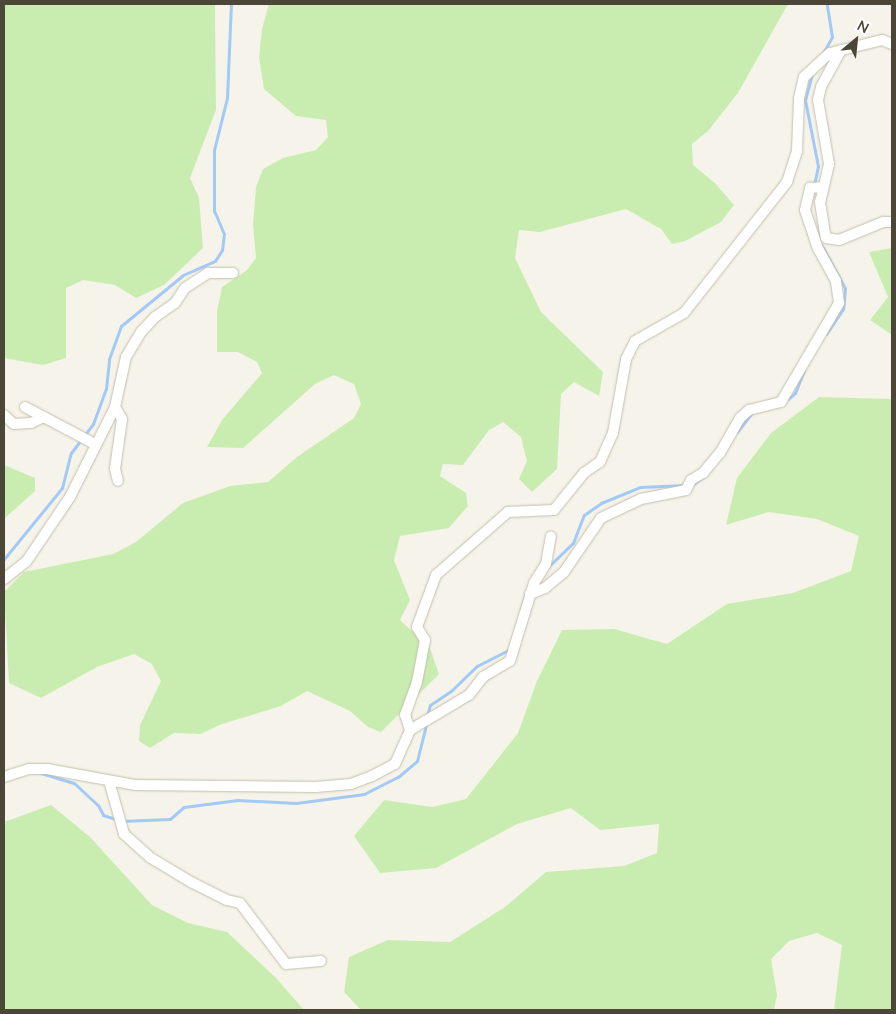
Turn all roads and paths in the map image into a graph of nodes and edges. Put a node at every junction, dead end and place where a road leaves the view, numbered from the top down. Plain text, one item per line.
1 (892, 44) edge
2 (841, 50) junction
3 (822, 187) junction
4 (892, 222) edge
5 (233, 274) dead end
6 (25, 407) dead end
7 (115, 407) junction
8 (4, 415) edge
9 (44, 417) junction
10 (92, 442) junction
11 (118, 481) dead end
12 (551, 536) dead end
13 (4, 579) edge
14 (530, 594) junction
15 (411, 730) junction
16 (4, 777) edge
17 (109, 781) junction
18 (321, 961) dead end

1 - 2 street
2 - 3 street
2 - 15 street
3 - 4 street
3 - 14 street
5 - 7 street
6 - 9 street
7 - 10 street
7 - 11 street
8 - 9 street
9 - 10 street
10 - 13 street
12 - 14 street
14 - 15 street
15 - 17 street
16 - 17 street
17 - 18 street

